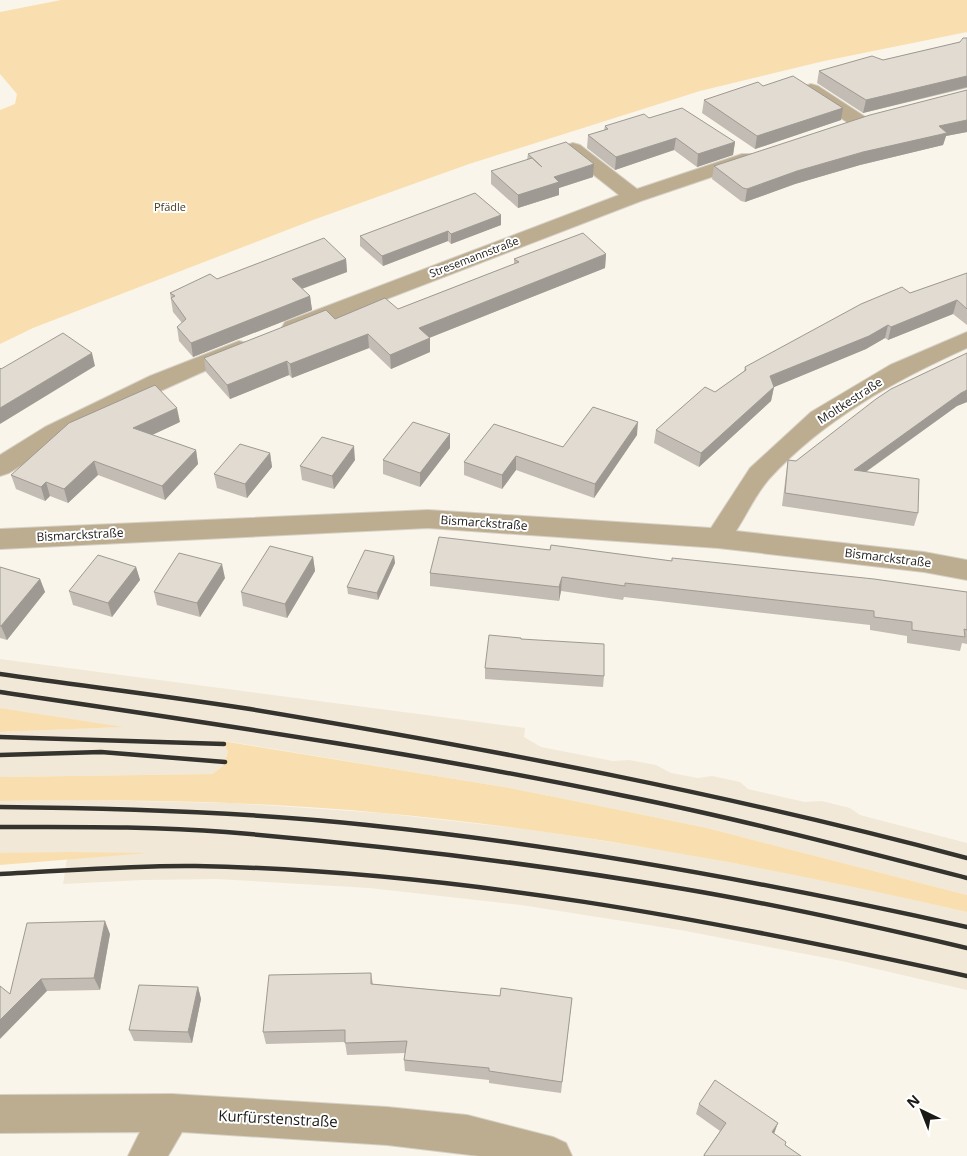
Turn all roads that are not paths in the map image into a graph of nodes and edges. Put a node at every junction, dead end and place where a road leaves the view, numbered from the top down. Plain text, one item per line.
1 (797, 81) edge
2 (832, 131) edge
3 (572, 150) edge
4 (752, 152) edge
5 (634, 196) junction
6 (967, 339) edge
7 (0, 467) edge
8 (718, 538) junction
9 (0, 539) edge
10 (967, 570) edge
11 (172, 1113) junction
12 (0, 1114) edge
13 (147, 1156) edge
14 (553, 1156) edge

1 - 2 street
3 - 5 street
4 - 5 street, Stresemannstraße
5 - 7 street, Stresemannstraße
6 - 8 street, Moltkestraße
8 - 9 street, Bismarckstraße
8 - 10 street, Bismarckstraße
11 - 12 street, Kurfürstenstraße
11 - 13 street
11 - 14 street, Kurfürstenstraße

